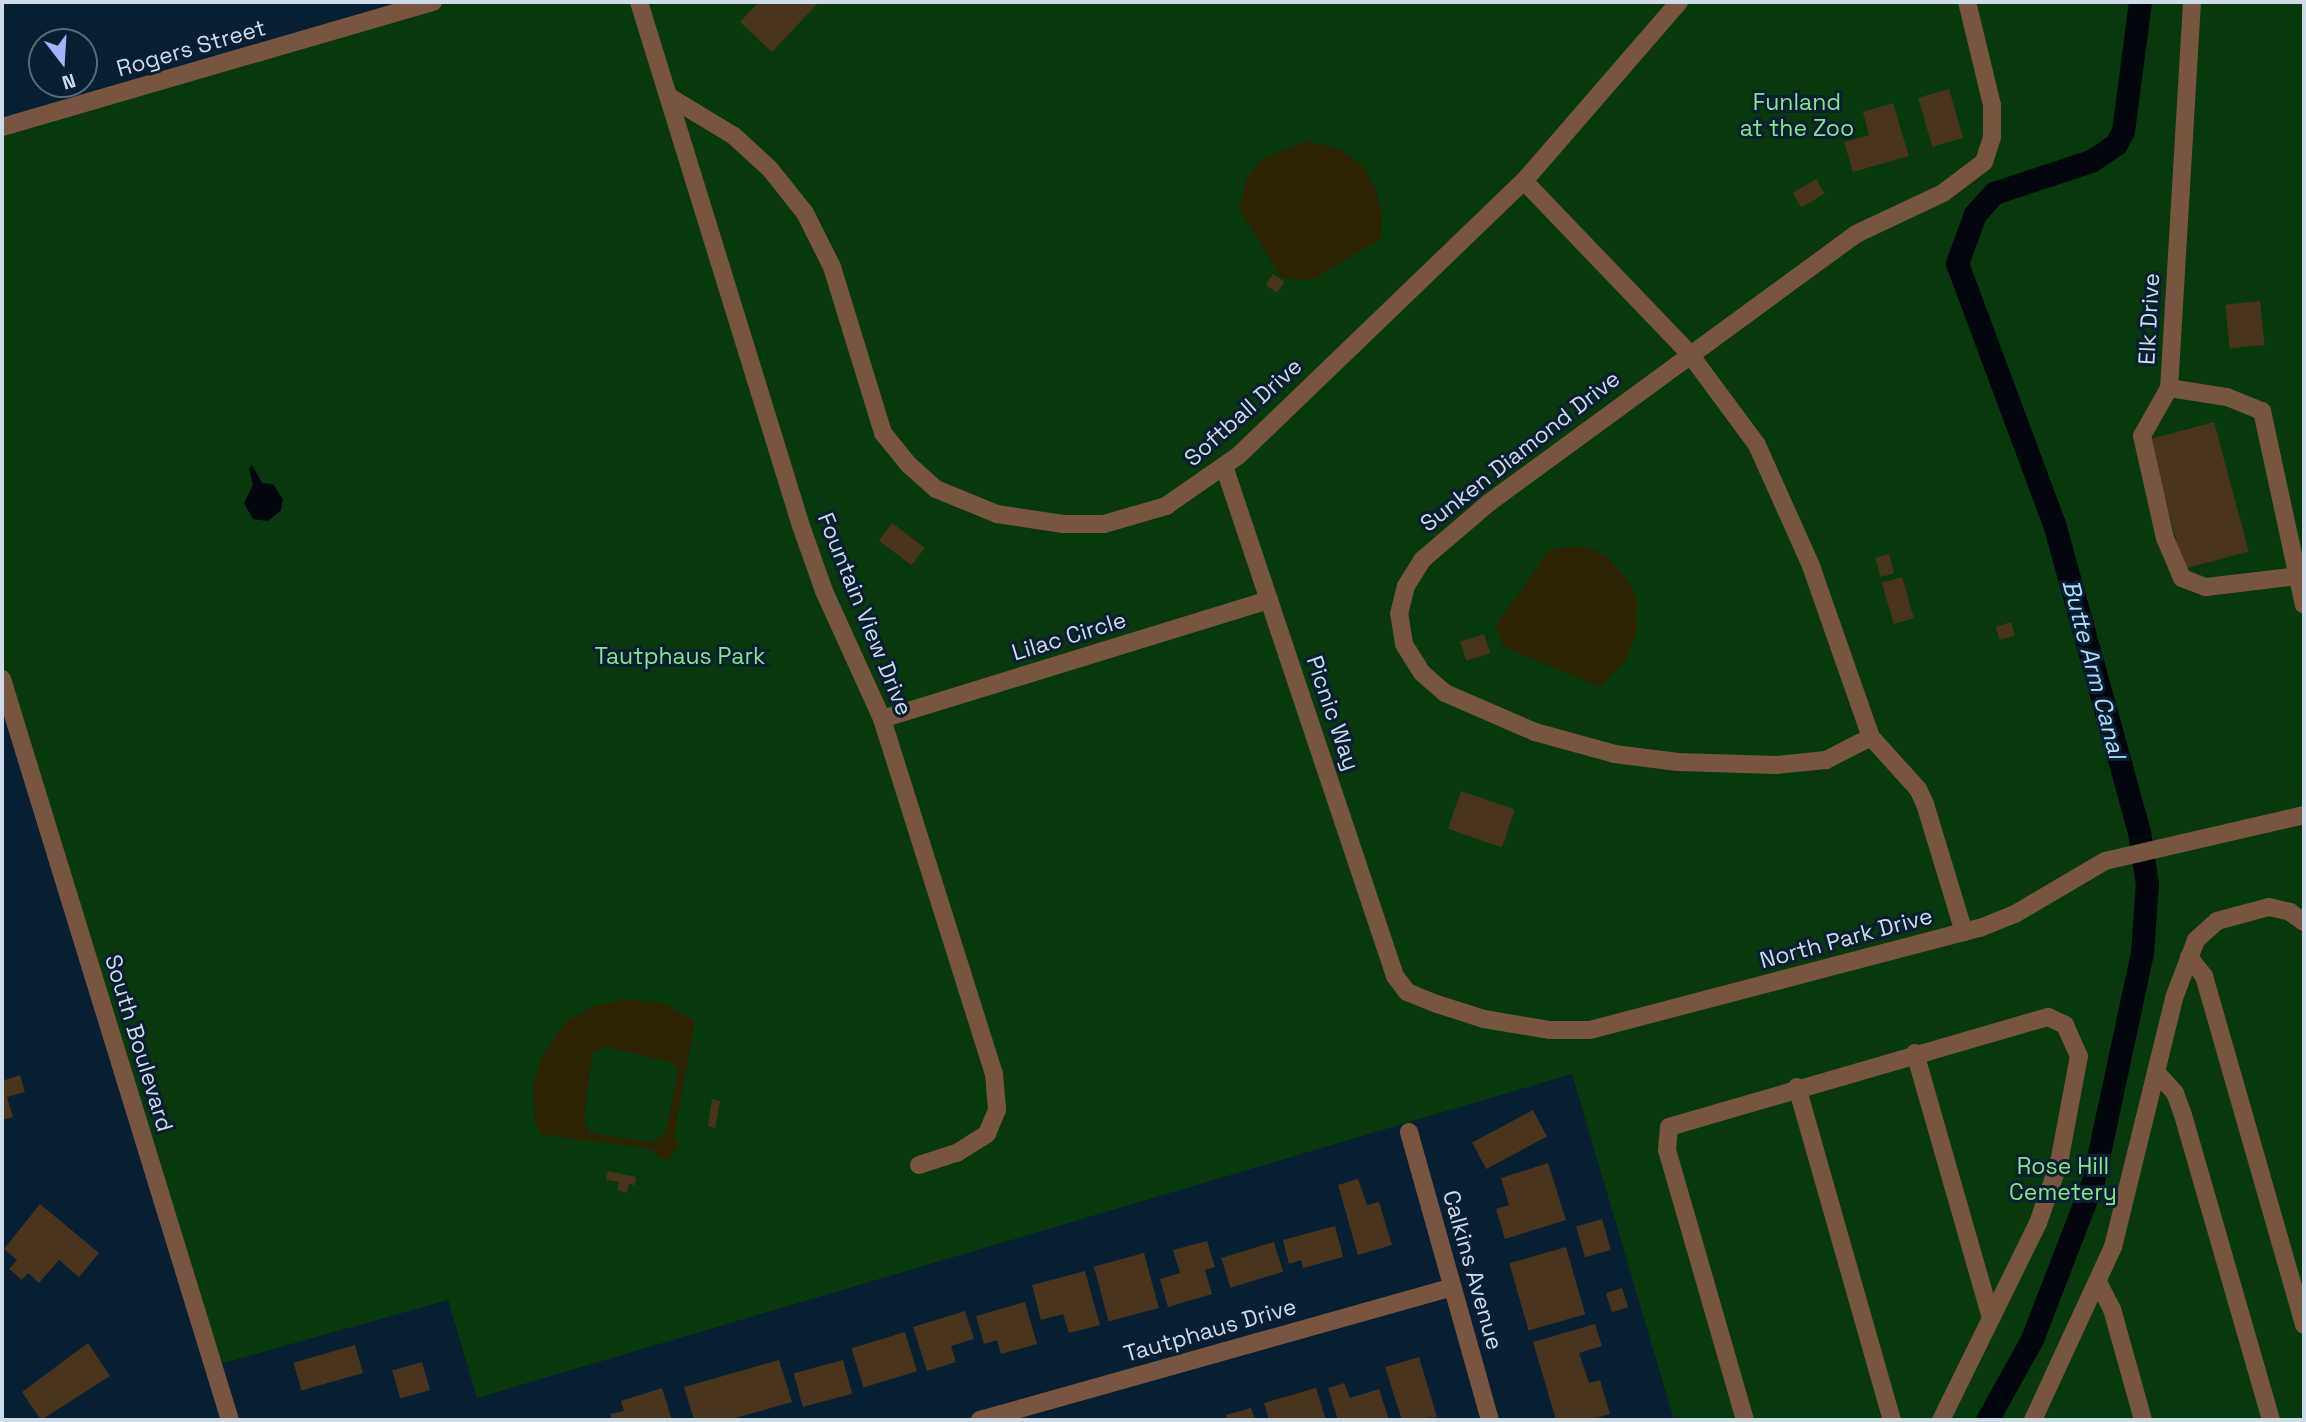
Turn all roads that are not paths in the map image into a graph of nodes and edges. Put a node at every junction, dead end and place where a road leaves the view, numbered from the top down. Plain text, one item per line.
1 (433, 2) edge
2 (639, 2) edge
3 (1679, 2) edge
4 (1967, 2) edge
5 (2192, 2) edge
6 (668, 96) junction
7 (2, 127) edge
8 (1524, 181) junction
9 (1689, 353) junction
10 (2169, 388) junction
11 (1224, 466) junction
12 (2298, 576) junction
13 (1269, 600) junction
14 (2304, 604) edge
15 (2, 679) edge
16 (882, 719) junction
17 (1871, 737) junction
18 (2304, 815) edge
19 (2304, 922) edge
20 (1964, 932) junction
21 (2189, 957) junction
22 (1395, 976) joint
23 (1915, 1053) junction
24 (2157, 1073) junction
25 (1797, 1087) junction
26 (1409, 1132) dead end
27 (919, 1165) dead end
28 (2098, 1282) junction
29 (1452, 1287) junction
30 (1992, 1318) junction
31 (2304, 1325) edge
32 (230, 1420) edge
33 (980, 1420) edge
34 (1490, 1420) edge
35 (1745, 1420) edge
36 (1892, 1420) edge
37 (1941, 1420) edge
38 (2033, 1420) edge
39 (2143, 1420) edge
40 (2271, 1420) edge

1 - 7 street, Rogers Street
2 - 6 street, Fountain View Drive
3 - 8 street, Softball Drive
4 - 9 street, Sunken Diamond Drive
5 - 10 street, Elk Drive
6 - 11 street, Softball Drive
6 - 16 street, Fountain View Drive
8 - 9 street
8 - 11 street, Softball Drive
9 - 17 street
9 - 17 street, Sunken Diamond Drive
10 - 12 street, Elk Drive
10 - 12 street
11 - 13 street, Picnic Way
12 - 14 street, Elk Drive
13 - 16 street, Lilac Circle
13 - 22 street, Picnic Way
15 - 32 street, South Boulevard
16 - 27 street, Fountain View Drive
17 - 20 street
18 - 20 street, North Park Drive
19 - 21 street
20 - 22 street, North Park Drive
21 - 24 street
21 - 31 street
23 - 25 street
23 - 30 street
23 - 30 street
24 - 28 street
24 - 40 street
25 - 35 street
25 - 36 street
26 - 29 street, Calkins Avenue
28 - 38 street
28 - 39 street
29 - 33 street, Tautphaus Drive
29 - 34 street, Calkins Avenue
30 - 37 street

